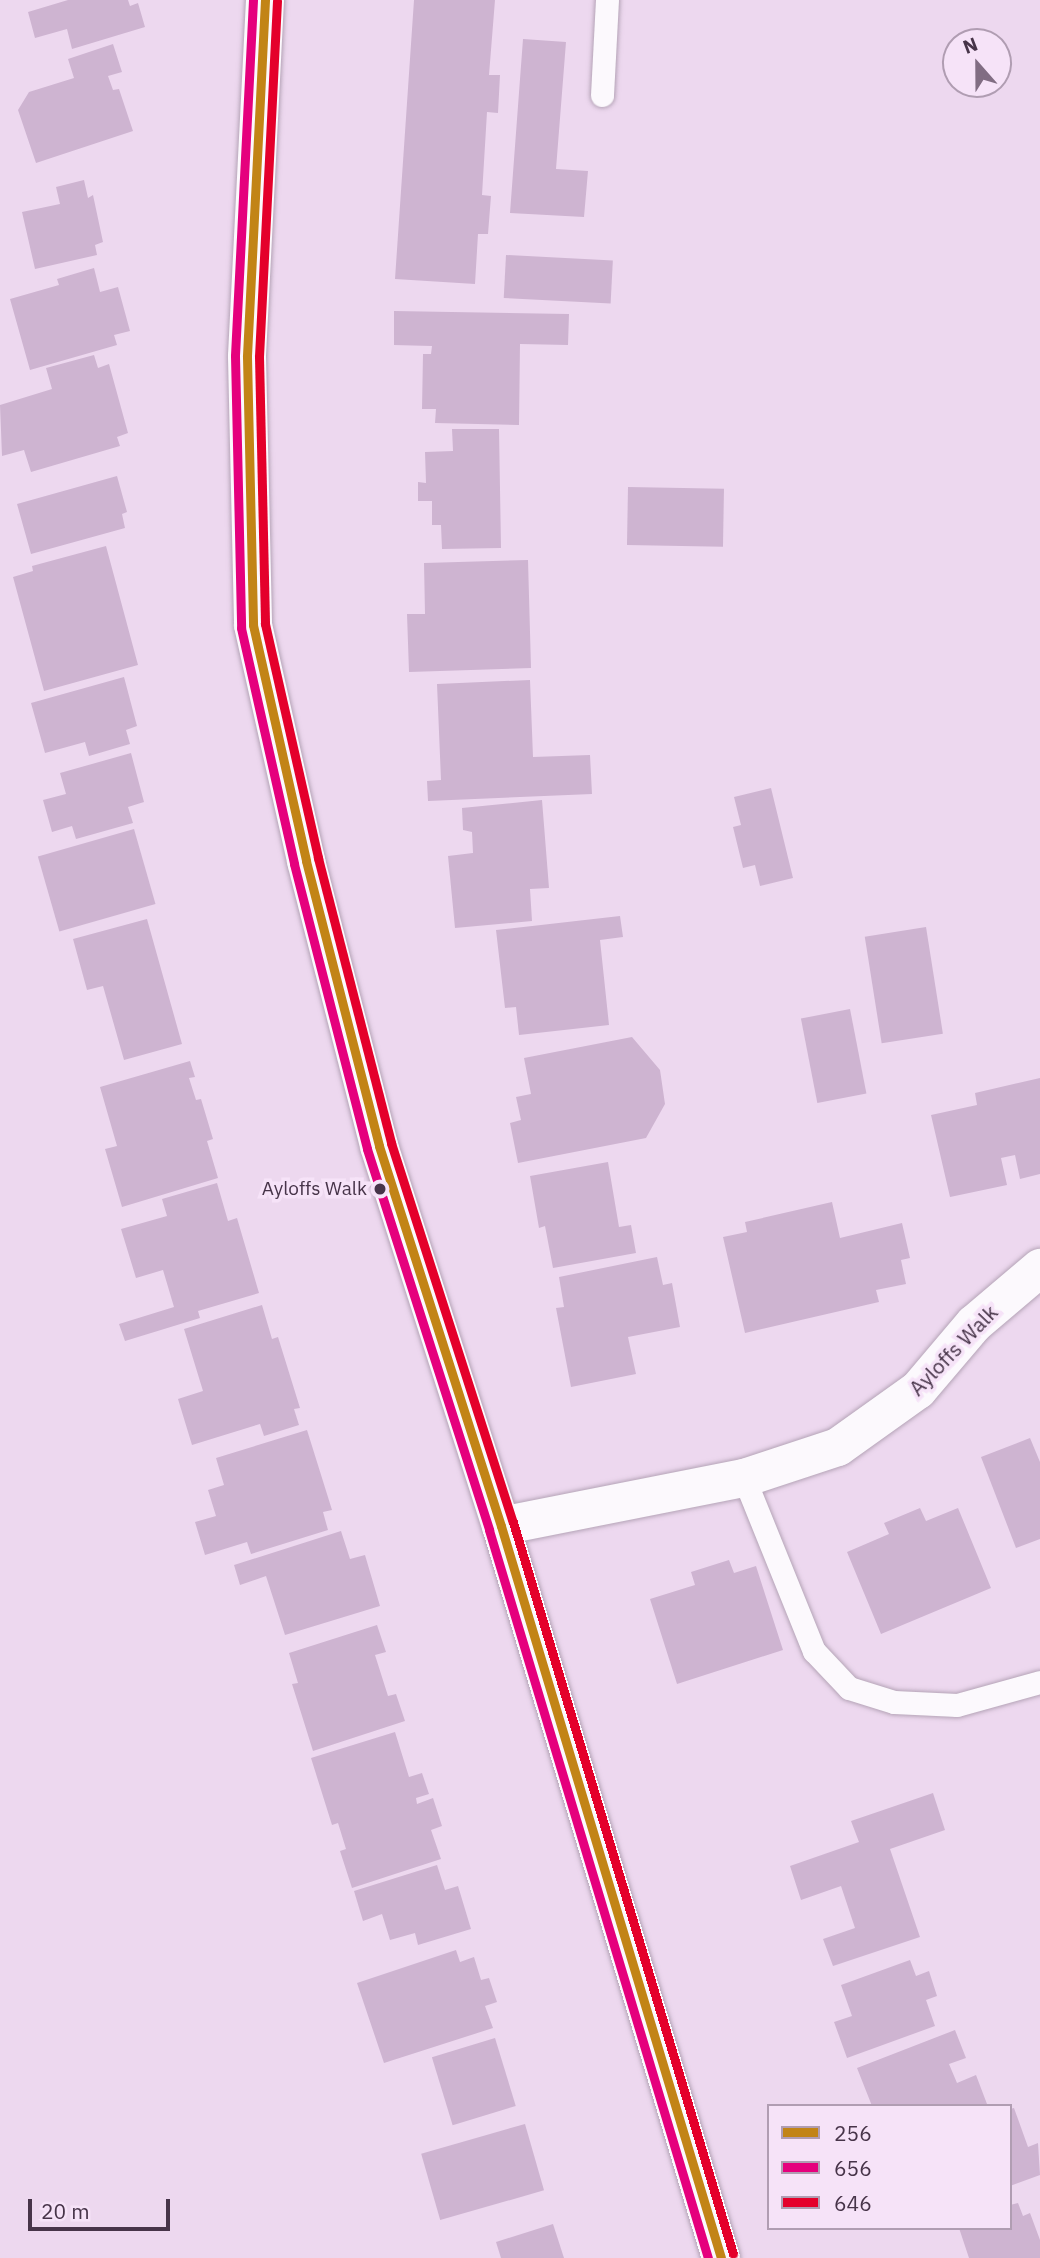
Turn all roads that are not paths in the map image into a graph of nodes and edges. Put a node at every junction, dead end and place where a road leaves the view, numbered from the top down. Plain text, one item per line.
1 (265, 0) edge
2 (607, 0) edge
3 (602, 96) dead end
4 (1040, 1268) edge
5 (744, 1478) junction
6 (501, 1527) junction
7 (1040, 1682) edge
8 (721, 2258) edge

1 - 6 street
2 - 3 lane
4 - 5 street, Ayloffs Walk
5 - 6 street, Ayloffs Walk
5 - 7 lane
6 - 8 street

